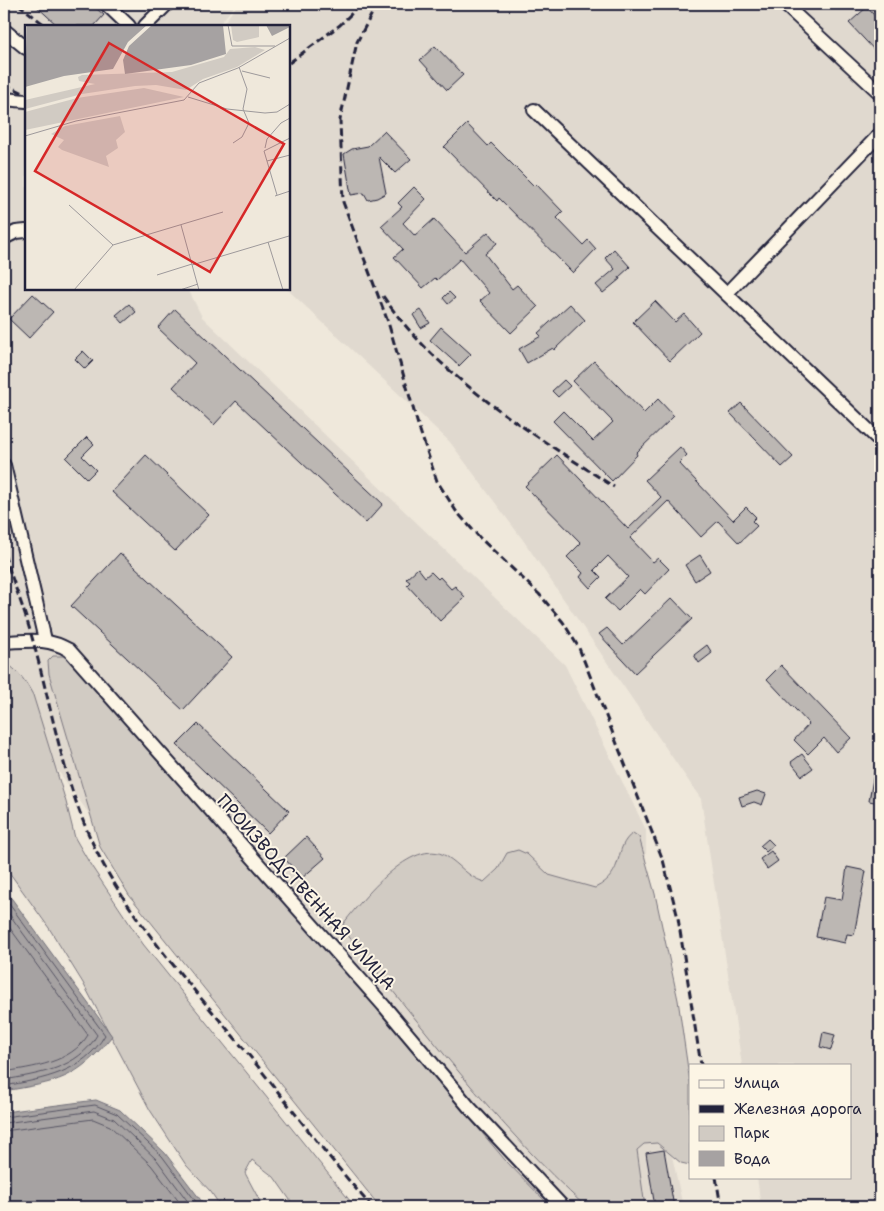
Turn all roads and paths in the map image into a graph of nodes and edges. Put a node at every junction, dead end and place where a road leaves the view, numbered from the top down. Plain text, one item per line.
1 (106, 4) edge
2 (167, 4) edge
3 (784, 4) edge
4 (128, 25) edge
5 (146, 25) edge
6 (4, 30) edge
7 (25, 47) edge
8 (880, 93) edge
9 (4, 98) edge
10 (25, 101) edge
11 (534, 110) dead end
12 (880, 134) edge
13 (25, 232) edge
14 (4, 238) edge
15 (727, 293) junction
16 (880, 441) edge
17 (4, 464) edge
18 (45, 640) junction
19 (4, 642) edge
20 (563, 1207) edge

1 - 4 street
2 - 5 street
3 - 8 street
6 - 7 street
9 - 10 street
11 - 15 street
12 - 15 street
13 - 14 street
15 - 16 street
17 - 18 street
18 - 19 street, ПРОИЗВОДСТВЕННАЯ УЛИЦА
18 - 20 street, ПРОИЗВОДСТВЕННАЯ УЛИЦА

